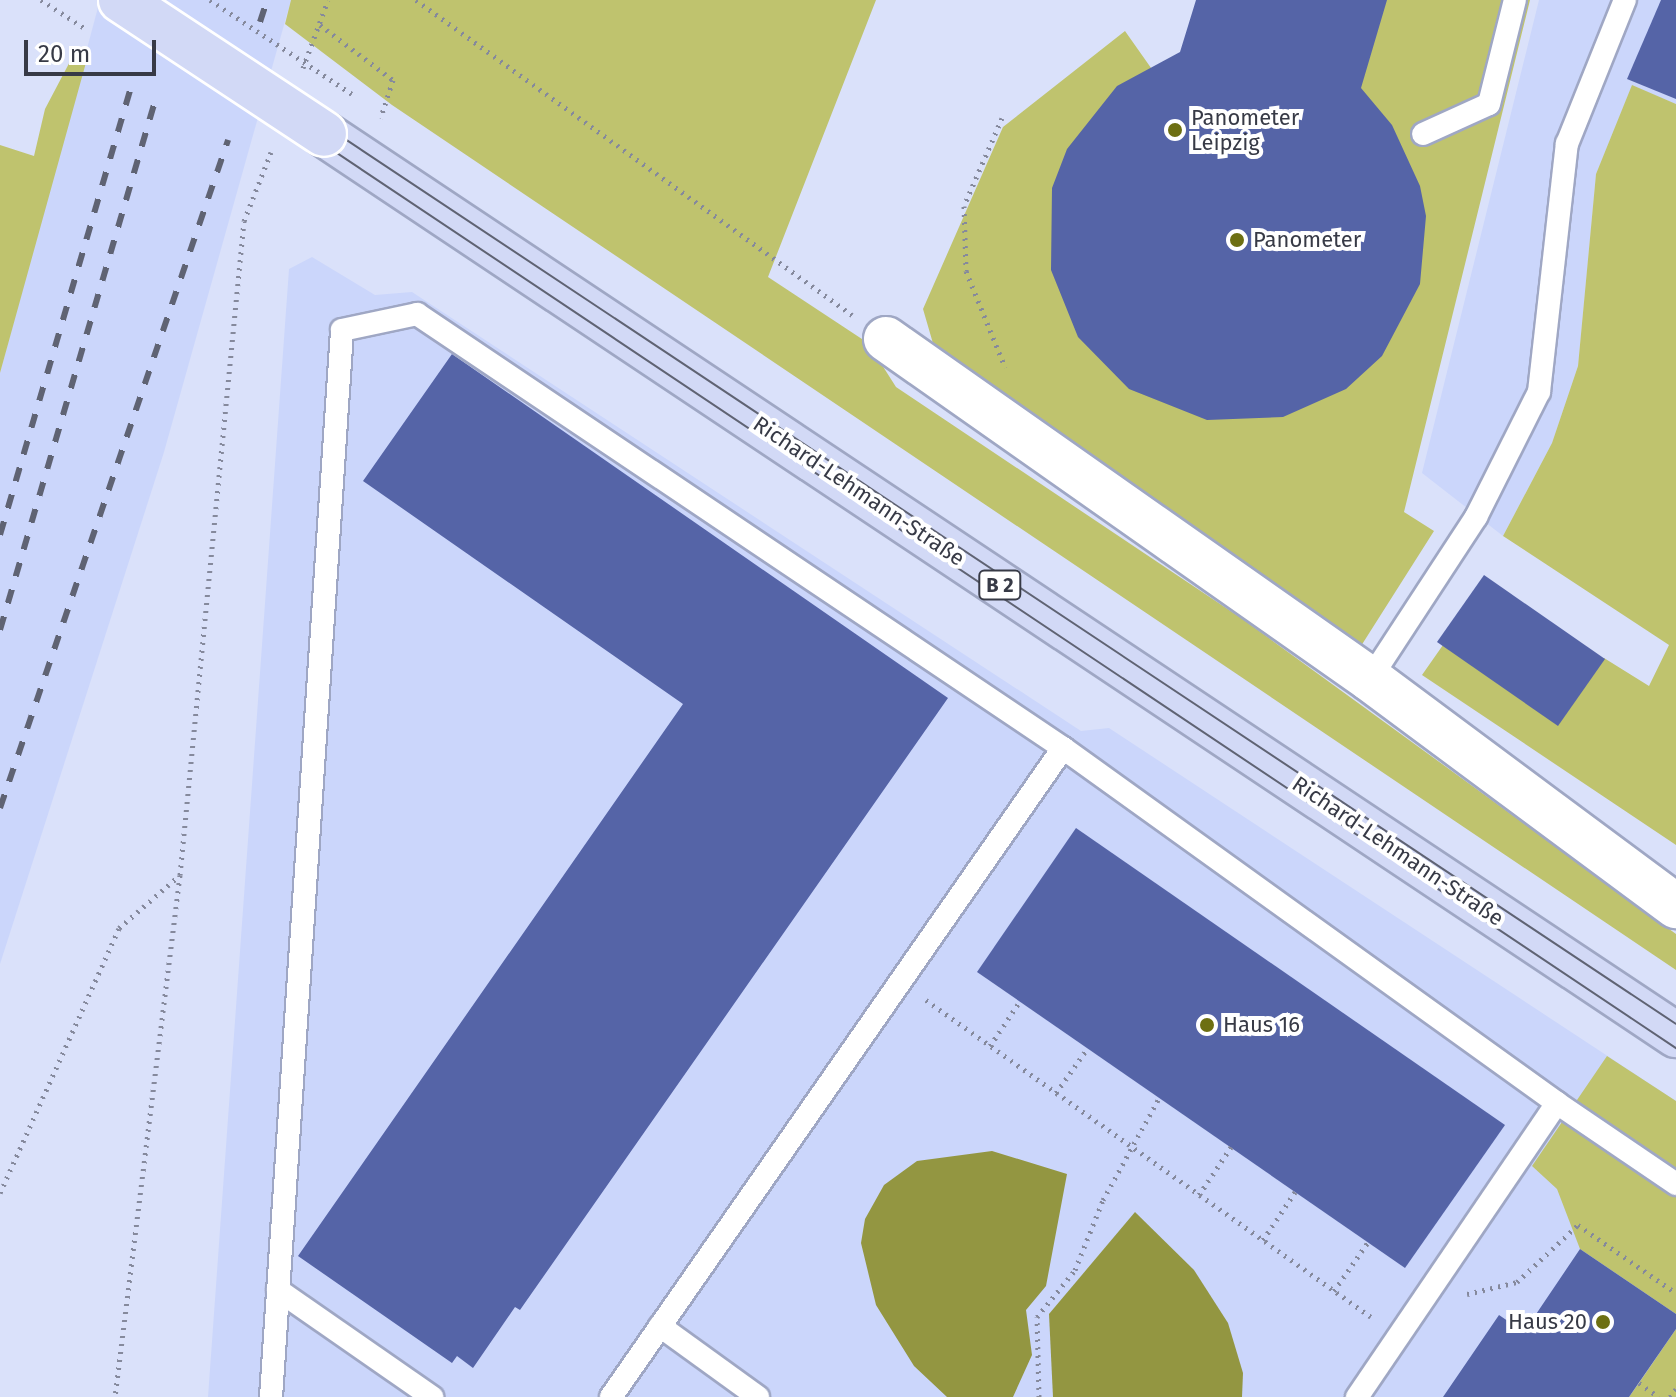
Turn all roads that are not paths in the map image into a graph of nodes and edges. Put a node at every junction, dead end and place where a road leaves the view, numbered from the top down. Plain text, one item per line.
1 (121, 0) edge
2 (1515, 0) edge
3 (1625, 0) edge
4 (1423, 134) dead end
5 (886, 339) road end
6 (1370, 679) junction
7 (1063, 748) junction
8 (1676, 906) edge
9 (1676, 1035) edge
10 (1557, 1103) junction
11 (1676, 1184) edge
12 (278, 1290) junction
13 (660, 1326) junction
14 (271, 1397) edge
15 (432, 1397) edge
16 (611, 1397) edge
17 (758, 1397) edge
18 (1357, 1397) edge

1 - 9 main road, Richard-Lehmann-Straße / B 2, bridge
2 - 4 lane
3 - 6 lane
5 - 6 street
6 - 8 street
7 - 10 lane
7 - 12 lane
7 - 13 lane
10 - 11 lane
10 - 18 lane
12 - 14 lane
12 - 15 lane
13 - 16 lane
13 - 17 lane

